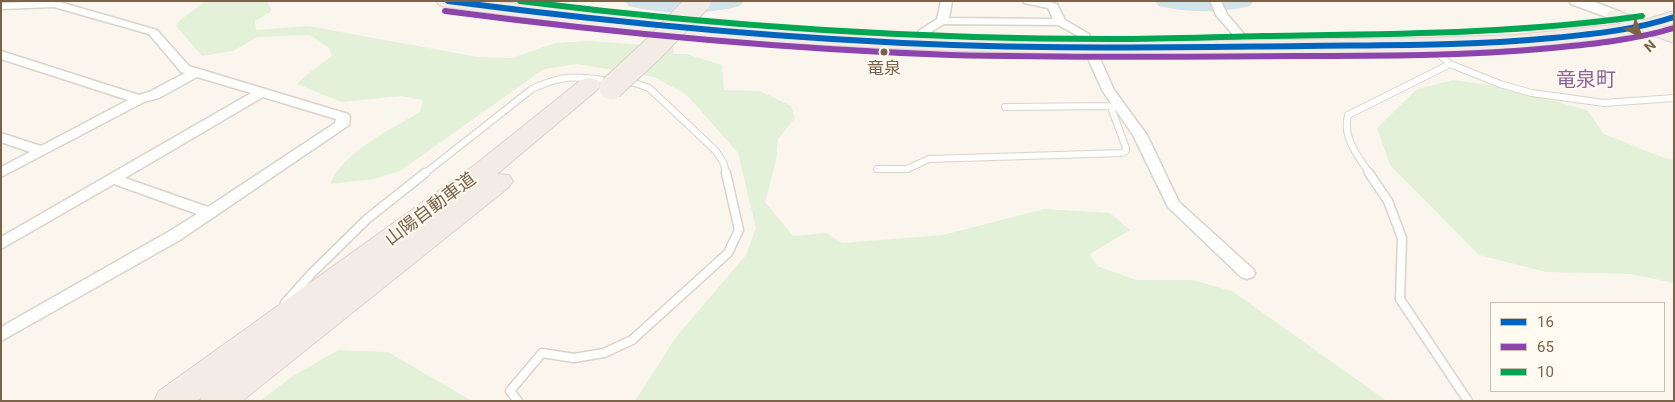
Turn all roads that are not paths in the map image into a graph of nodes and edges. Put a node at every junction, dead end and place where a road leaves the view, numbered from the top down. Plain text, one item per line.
1 (446, 1) edge
2 (512, 1) edge
3 (677, 1) edge
4 (699, 1) edge
5 (947, 1) edge
6 (1028, 1) edge
7 (1577, 1) edge
8 (1665, 1) edge
9 (1050, 3) edge
10 (1218, 4) edge
11 (1, 6) edge
12 (1615, 15) junction
13 (1674, 17) edge
14 (1060, 22) junction
15 (933, 26) junction
16 (1644, 26) junction
17 (1238, 34) junction
18 (1674, 37) edge
19 (1087, 41) junction
20 (1429, 45) junction
21 (1, 55) edge
22 (1450, 64) junction
23 (194, 73) junction
24 (600, 87) junction
25 (260, 93) junction
26 (1674, 98) edge
27 (139, 99) junction
28 (1115, 105) junction
29 (1005, 107) dead end
30 (1, 137) edge
31 (42, 151) junction
32 (877, 169) dead end
33 (1, 173) edge
34 (114, 179) junction
35 (210, 213) junction
36 (1, 244) edge
37 (1247, 273) dead end
38 (282, 307) dead end
39 (276, 314) dead end
40 (1, 336) edge
41 (245, 348) junction
42 (171, 401) edge
43 (217, 401) edge
44 (518, 401) edge
45 (1468, 401) edge

1 - 19 highway
2 - 15 highway
3 - 24 highway, 山陽自動車道
4 - 24 highway, 山陽自動車道, bridge
5 - 15 street
6 - 9 street
7 - 12 main road
8 - 12 highway
9 - 14 street
10 - 17 street
11 - 23 street
12 - 16 main road
12 - 17 highway
13 - 16 highway
14 - 15 street
14 - 19 street
15 - 19 highway
16 - 18 main road
16 - 20 highway
17 - 19 highway
19 - 20 highway
19 - 28 street
20 - 22 lane
21 - 27 street
22 - 26 lane
22 - 45 lane
23 - 25 street
23 - 27 street
24 - 41 highway, 山陽自動車道
24 - 43 highway, 山陽自動車道
25 - 34 street
25 - 35 street
27 - 31 street
28 - 29 lane
28 - 32 lane
28 - 37 street
30 - 31 street
31 - 33 street
34 - 35 street
34 - 36 street
35 - 40 street
38 - 44 lane
39 - 41 lane
41 - 42 highway, 山陽自動車道

